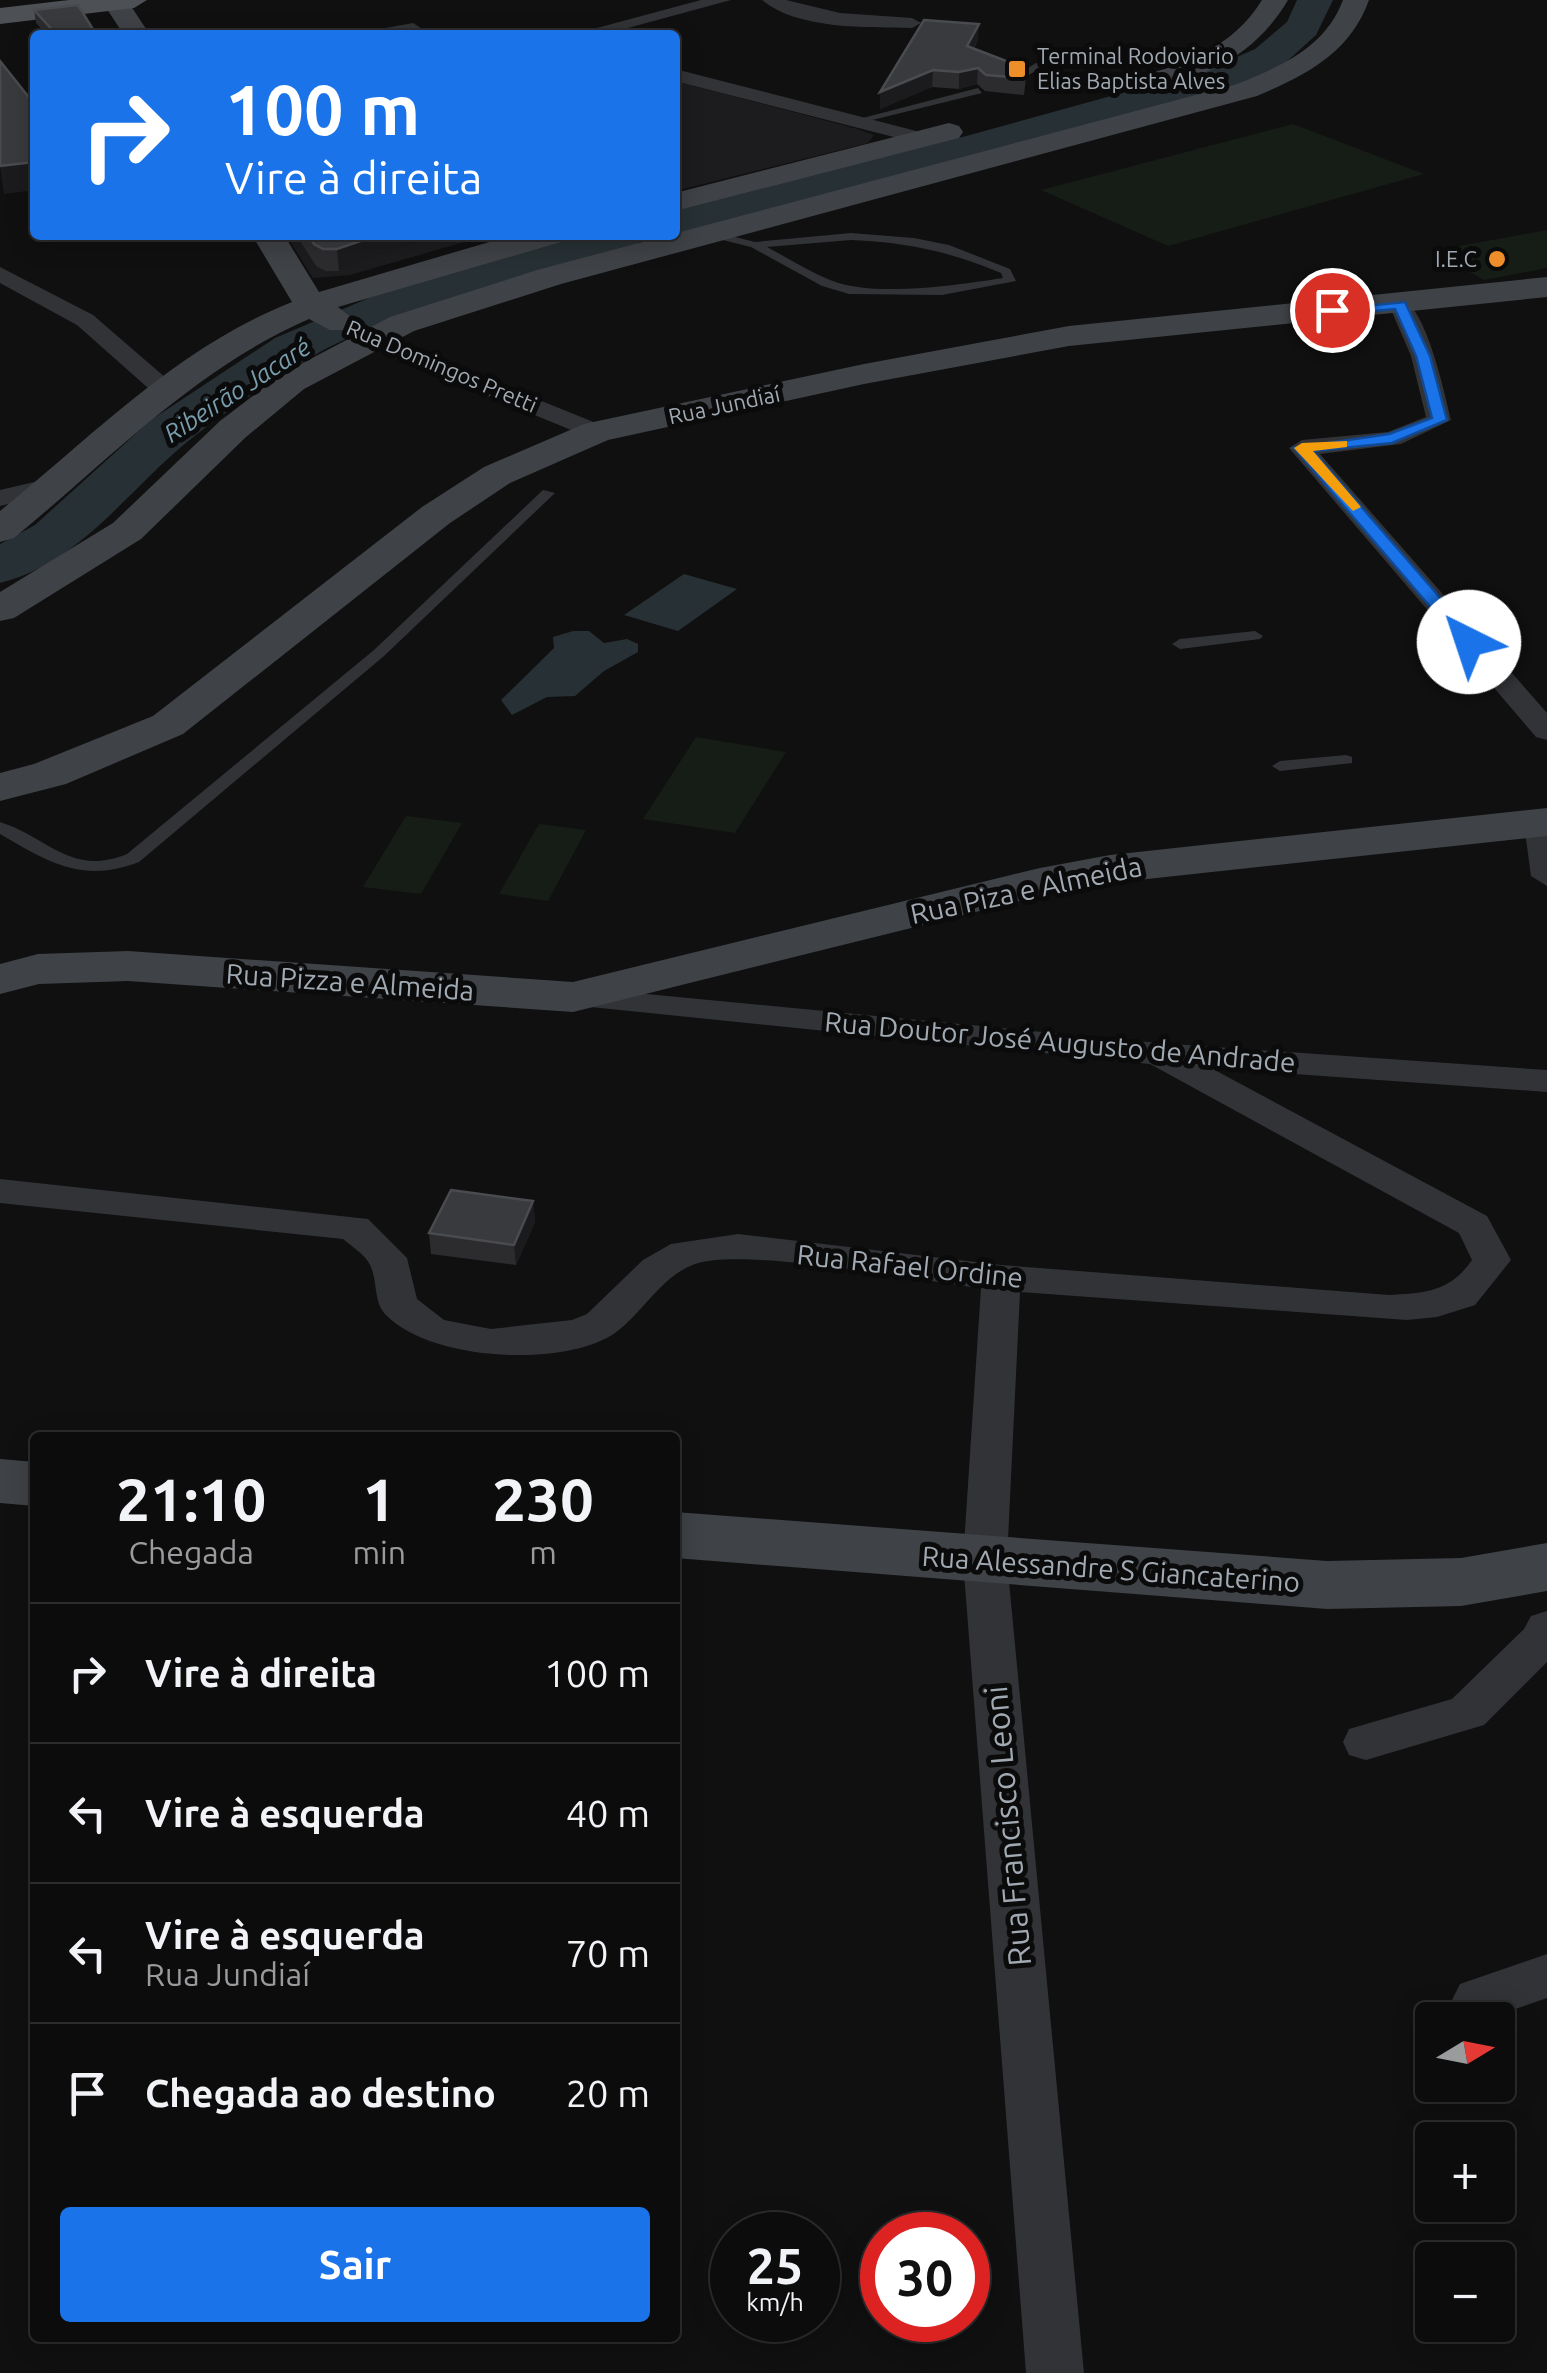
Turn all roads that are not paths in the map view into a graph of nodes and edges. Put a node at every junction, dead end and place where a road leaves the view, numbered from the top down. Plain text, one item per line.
1 (722, 0) edge
2 (771, 0) edge
3 (1274, 0) edge
4 (1356, 0) edge
5 (121, 1) edge
6 (0, 16) edge
7 (912, 23) dead end
8 (135, 30) edge
9 (386, 30) edge
10 (419, 30) edge
11 (600, 30) edge
12 (1040, 65) dead end
13 (680, 76) edge
14 (1012, 81) edge
15 (978, 91) edge
16 (1109, 92) dead end
17 (856, 122) junction
18 (976, 125) dead end
19 (921, 138) junction
20 (680, 201) edge
21 (711, 234) junction
22 (271, 240) edge
23 (531, 240) edge
24 (755, 245) junction
25 (0, 274) edge
26 (1547, 287) edge
27 (1400, 305) junction
28 (316, 309) junction
29 (366, 337) junction
30 (166, 390) junction
31 (597, 432) junction
32 (60, 484) junction
33 (548, 494) dead end
34 (0, 498) edge
35 (0, 530) edge
36 (0, 609) edge
37 (1254, 636) dead end
38 (1180, 644) dead end
39 (1547, 731) edge
40 (1346, 760) dead end
41 (1280, 766) dead end
42 (50, 774) junction
43 (0, 776) edge
44 (0, 787) edge
45 (0, 806) edge
46 (1544, 823) edge
47 (0, 827) edge
48 (1547, 876) edge
49 (0, 944) edge
50 (128, 966) junction
51 (0, 979) edge
52 (573, 997) junction
53 (1158, 1054) junction
54 (1547, 1081) edge
55 (0, 1191) edge
56 (1001, 1278) junction
57 (0, 1481) edge
58 (30, 1484) edge
59 (680, 1536) edge
60 (985, 1560) junction
61 (1547, 1568) edge
62 (1547, 1628) edge
63 (1366, 1742) dead end
64 (1547, 1976) edge
65 (1478, 2000) dead end
66 (1055, 2373) edge

1 - 11 street
2 - 7 street
3 - 16 main road
4 - 21 main road
5 - 6 main road
5 - 8 main road
9 - 10 lane
12 - 14 lane
13 - 17 street
15 - 17 lane
17 - 19 street
18 - 19 main road
19 - 20 main road
21 - 24 lane
21 - 29 main road
22 - 28 main road, Rua Domingos Pretti
23 - 28 main road
24 - 24 lane
25 - 30 street
26 - 27 main road, Rua Jundiaí
27 - 31 main road, Rua Jundiaí
27 - 39 street
28 - 29 main road, Rua Domingos Pretti
28 - 30 main road
29 - 31 street, Rua Domingos Pretti
29 - 36 main road
30 - 32 main road
31 - 42 main road, Rua Jundiaí
32 - 34 street
32 - 35 main road
33 - 47 lane
37 - 38 lane
40 - 41 lane
42 - 43 main road
42 - 44 main road, Rua Jundiaí
42 - 45 main road
46 - 48 street
46 - 52 main road, Rua Piza e Almeida
49 - 50 main road, Rua Pizza e Almeida
50 - 51 main road, Rua Pizza e Almeida
50 - 52 main road, Rua Pizza e Almeida
52 - 53 street, Rua Doutor José Augusto de Andrade
53 - 54 street, Rua Doutor José Augusto de Andrade
53 - 56 street, Rua Rafael Ordine
55 - 56 street, Rua Rafael Ordine
56 - 60 street, Rua Francisco Leoni
57 - 58 main road
59 - 60 main road, Rua Alessandre S Giancaterino
60 - 61 main road, Rua Alessandre S Giancaterino
60 - 66 street, Rua Francisco Leoni
62 - 63 street
64 - 65 street

